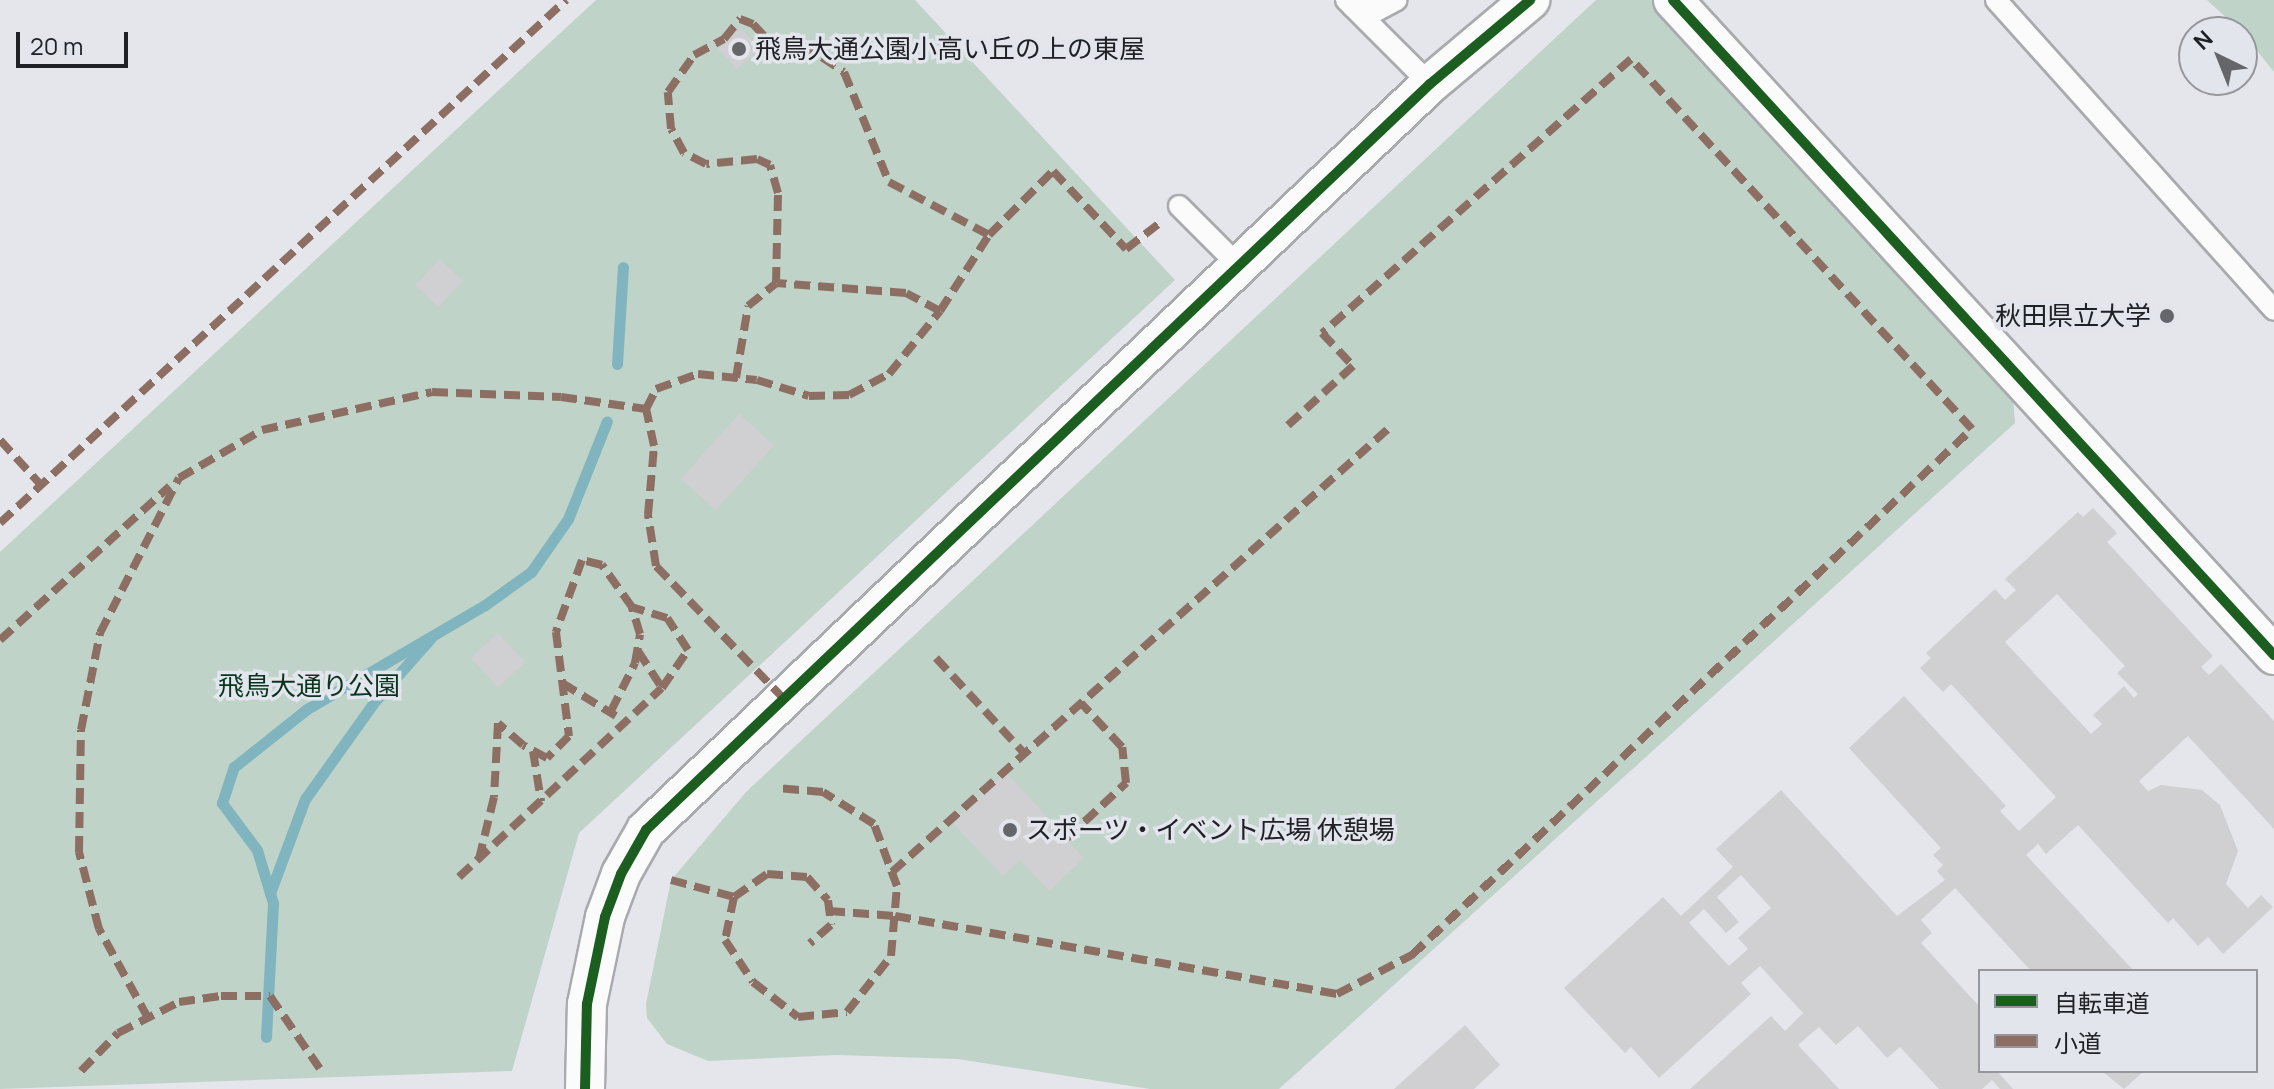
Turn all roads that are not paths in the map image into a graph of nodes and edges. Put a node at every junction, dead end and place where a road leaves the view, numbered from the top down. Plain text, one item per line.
1 (1397, 0) edge
2 (1530, 0) edge
3 (1673, 0) edge
4 (1996, 0) edge
5 (1350, 4) edge
6 (1430, 84) junction
7 (1179, 206) dead end
8 (1240, 267) junction
9 (2274, 310) edge
10 (2274, 655) edge
11 (585, 1089) edge

1 - 5 lane
2 - 6 street
3 - 10 street
4 - 9 lane
5 - 6 lane
6 - 8 street
7 - 8 lane
8 - 11 street

